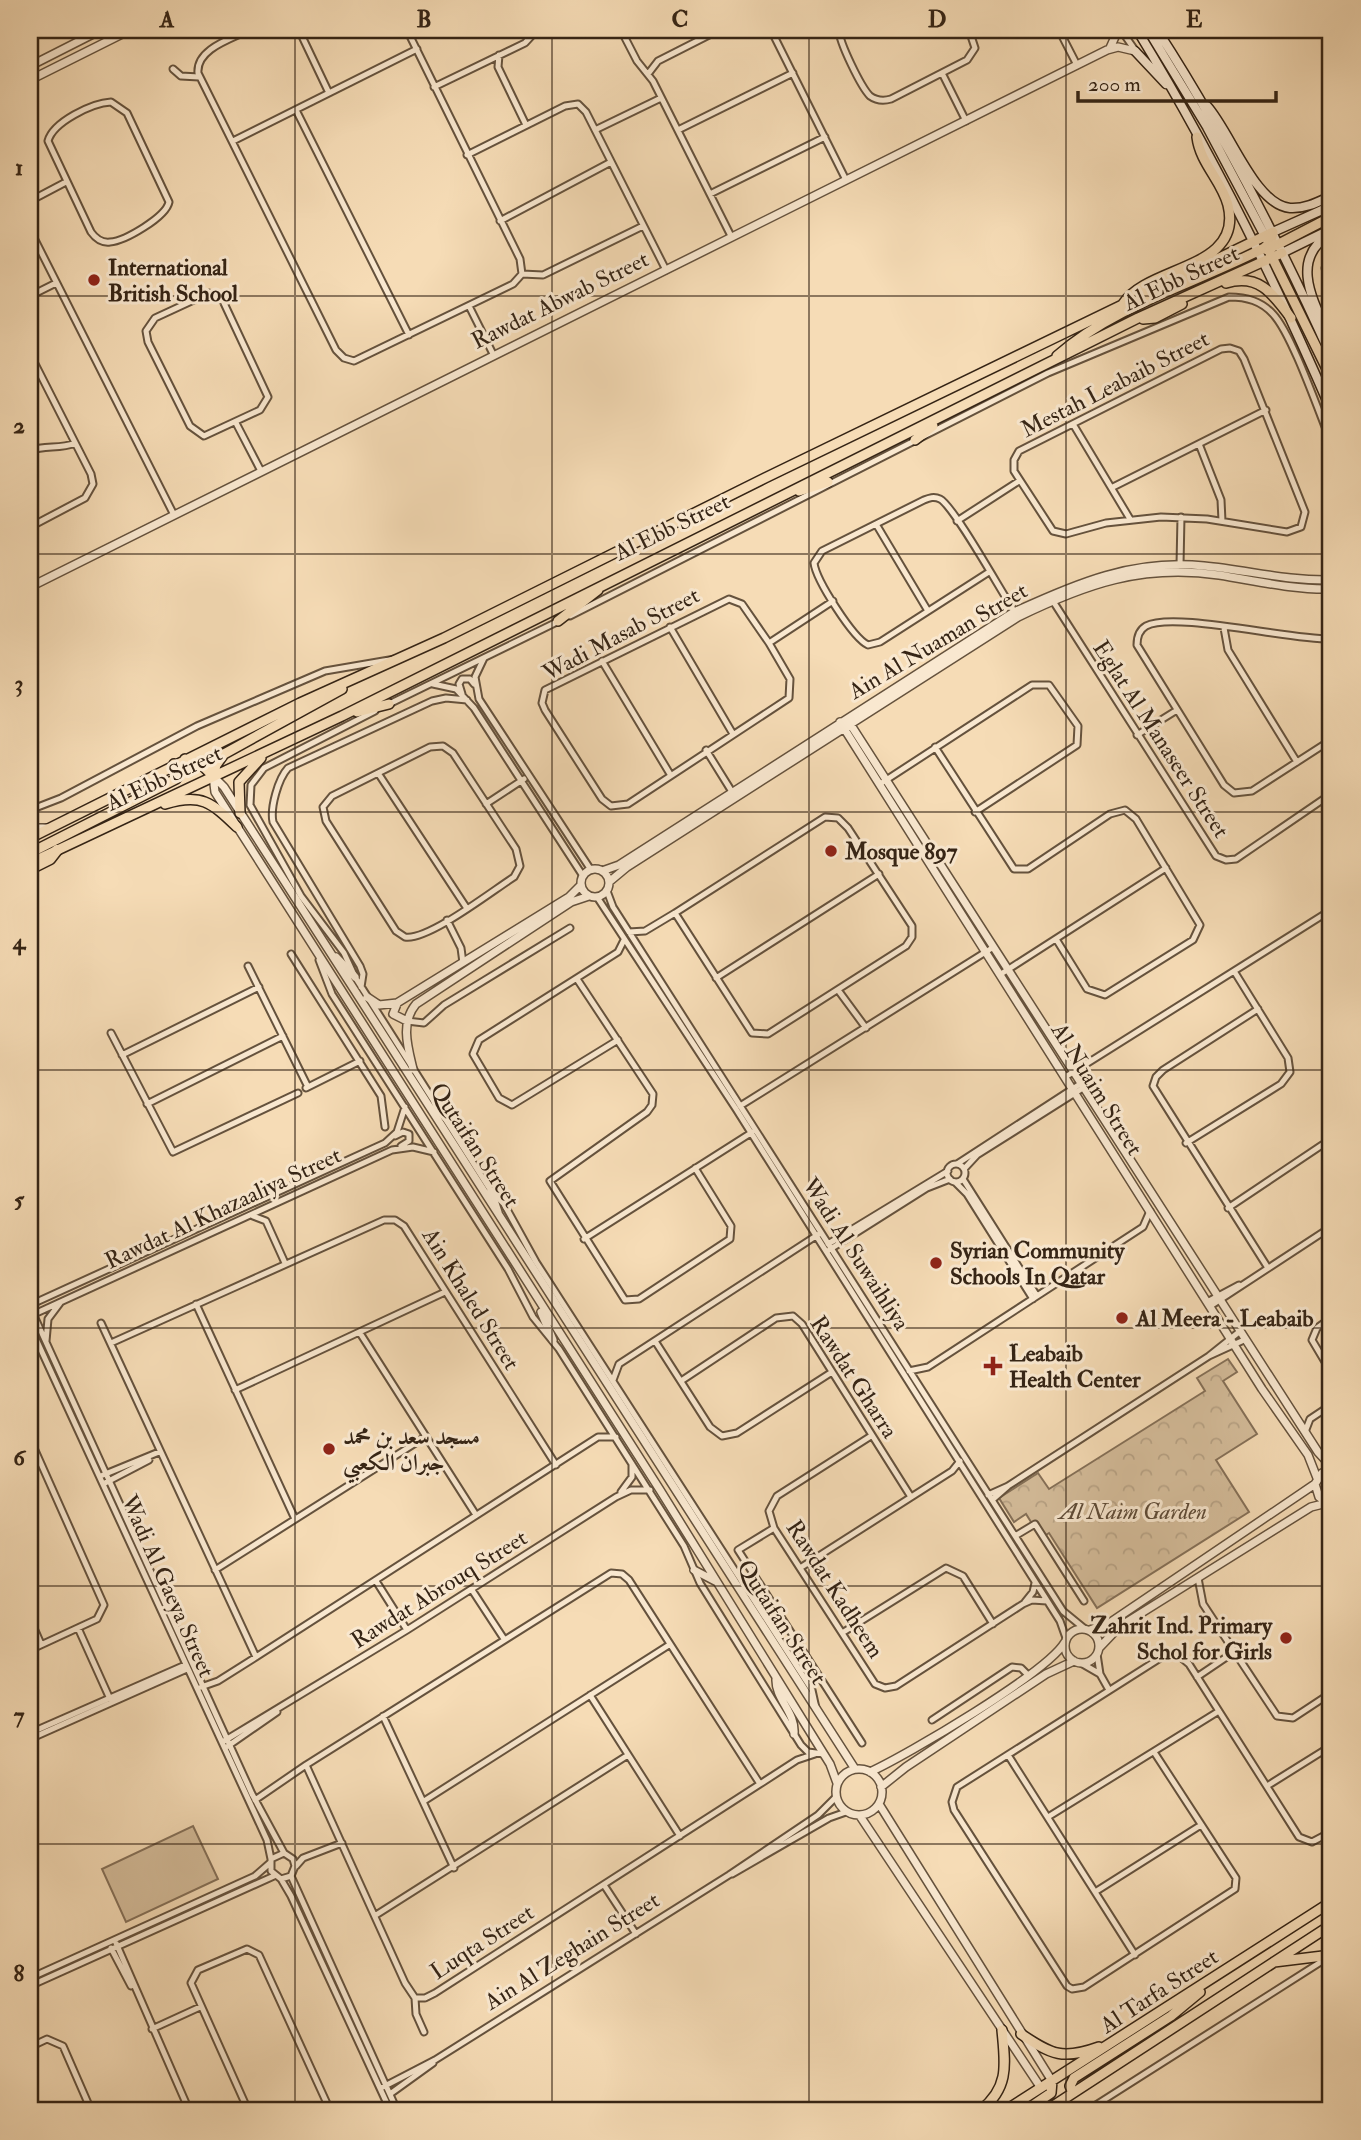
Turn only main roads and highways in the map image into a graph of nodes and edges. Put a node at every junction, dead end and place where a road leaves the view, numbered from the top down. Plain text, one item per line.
1 (1137, 30) edge
2 (1148, 30) edge
3 (1157, 30) edge
4 (1135, 51) road end
5 (1175, 93) junction
6 (1197, 95) junction
7 (1197, 137) junction
8 (1331, 196) edge
9 (1331, 205) edge
10 (1331, 217) edge
11 (1331, 230) edge
12 (1269, 245) junction
13 (1262, 261) junction
14 (1122, 305) junction
15 (1291, 317) junction
16 (1138, 318) junction
17 (1331, 340) edge
18 (1331, 356) edge
19 (1045, 366) junction
20 (1331, 377) edge
21 (1331, 410) edge
22 (947, 414) junction
23 (915, 440) road end
24 (828, 482) road end
25 (771, 500) junction
26 (614, 578) junction
27 (558, 621) road end
28 (351, 680) junction
29 (389, 704) road end
30 (342, 716) junction
31 (271, 750) junction
32 (185, 759) junction
33 (174, 764) junction
34 (214, 776) junction
35 (240, 813) road end
36 (127, 817) junction
37 (237, 827) road end
38 (30, 838) edge
39 (57, 850) junction
40 (30, 853) edge
41 (30, 863) edge
42 (30, 869) edge
43 (1331, 1902) edge
44 (1331, 1925) edge
45 (1331, 1955) edge
46 (1269, 1963) junction
47 (1217, 1976) junction
48 (1002, 2029) road end
49 (1021, 2034) road end
50 (1117, 2041) junction
51 (1044, 2092) junction
52 (1073, 2093) junction
53 (1063, 2099) junction
54 (981, 2110) edge
55 (1006, 2110) edge
56 (1026, 2110) edge
57 (1047, 2110) edge

1 - 5 main road
2 - 12 main road
3 - 6 main road
4 - 5 main road
5 - 7 main road
6 - 8 main road
6 - 12 main road
7 - 12 main road
7 - 14 main road
9 - 12 main road, Al Ebb Street
10 - 12 main road
11 - 12 main road, Al Ebb Street
11 - 17 main road
12 - 13 main road, Al Ebb Street
12 - 14 main road, Al Ebb Street
12 - 18 main road
12 - 19 main road
12 - 20 main road
13 - 15 main road
13 - 16 main road, Al Ebb Street
14 - 28 main road, Al Ebb Street
15 - 16 main road
15 - 21 main road
16 - 19 main road, Al Ebb Street
19 - 22 main road, Al Ebb Street
22 - 23 main road
22 - 25 main road, Al Ebb Street
24 - 25 main road
25 - 26 main road, Al Ebb Street
26 - 27 main road
26 - 30 main road, Al Ebb Street
28 - 32 main road, Al Ebb Street
28 - 34 main road
29 - 30 main road
30 - 31 main road, Al Ebb Street
31 - 34 main road, Al Ebb Street
31 - 35 main road
32 - 33 main road, Al Ebb Street
32 - 34 main road
33 - 38 main road, Al Ebb Street
33 - 40 main road
34 - 36 main road, Al Ebb Street
36 - 37 main road
36 - 39 main road, Al Ebb Street
39 - 41 main road, Al Ebb Street
39 - 42 highway
43 - 47 main road, Al Tarfa Street
44 - 46 main road, Al Tarfa Street
45 - 46 main road
46 - 52 main road, Al Tarfa Street
47 - 50 main road, Al Tarfa Street
47 - 52 main road
48 - 54 main road
49 - 50 main road
50 - 51 main road, Al Tarfa Street
51 - 53 main road
51 - 55 main road
51 - 56 main road
52 - 53 main road, Al Tarfa Street
53 - 57 main road, Al Tarfa Street

